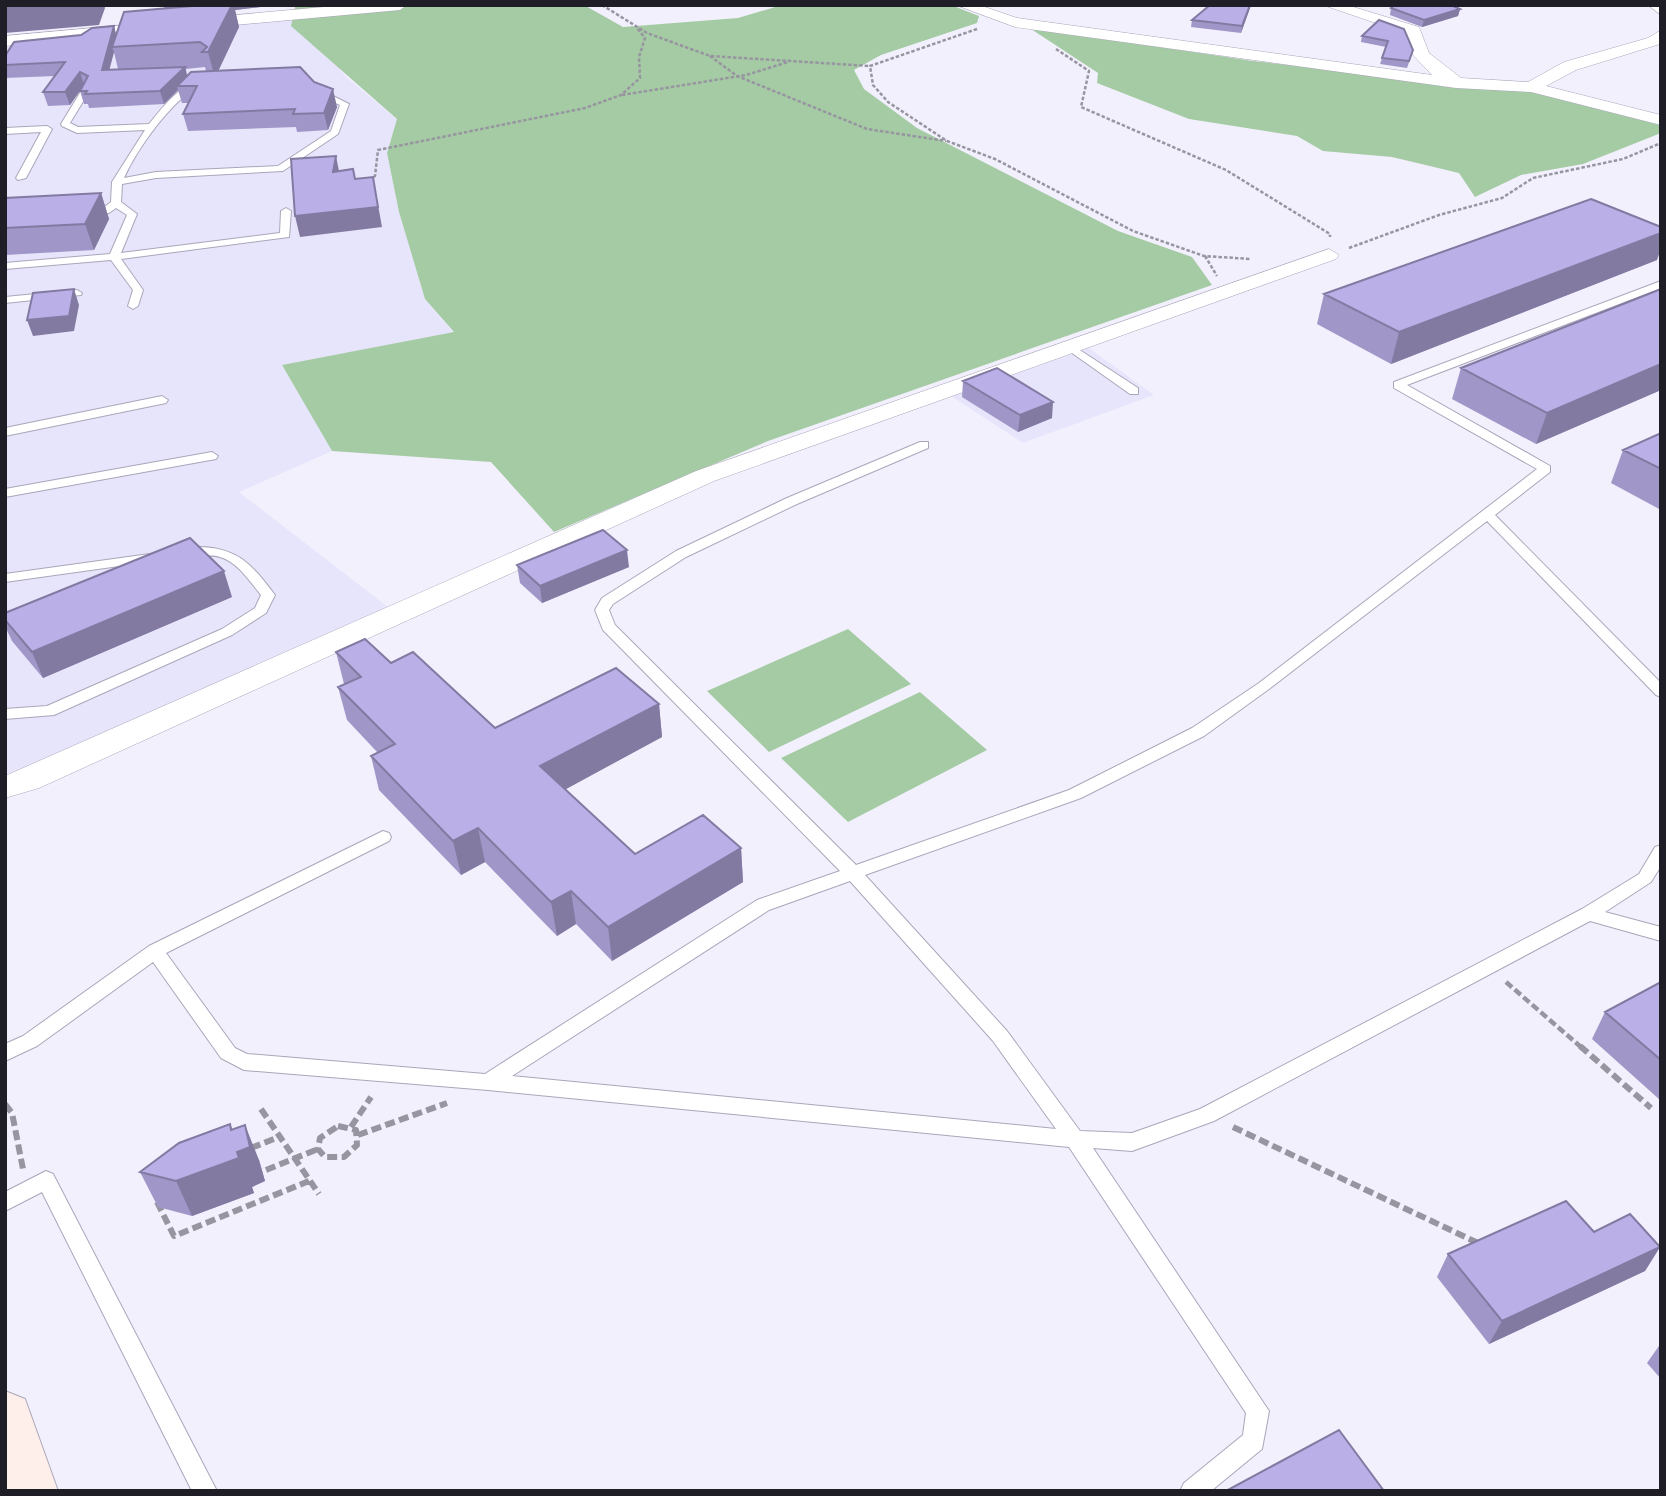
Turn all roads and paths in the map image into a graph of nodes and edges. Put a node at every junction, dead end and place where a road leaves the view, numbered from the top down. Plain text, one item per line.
1 (400, 5) edge
2 (602, 5) edge
3 (963, 5) edge
4 (1330, 5) edge
5 (1655, 5) edge
6 (1661, 10) edge
7 (984, 14) junction
8 (1015, 22) junction
9 (637, 27) junction
10 (97, 33) junction
11 (5, 41) edge
12 (1658, 41) edge
13 (52, 47) edge
14 (710, 55) junction
15 (794, 60) junction
16 (870, 66) junction
17 (737, 76) junction
18 (205, 83) edge
19 (1456, 83) junction
20 (314, 87) edge
21 (1531, 87) junction
22 (86, 90) edge
23 (621, 95) junction
24 (1661, 120) edge
25 (153, 127) junction
26 (5, 131) edge
27 (947, 141) junction
28 (1661, 143) edge
29 (21, 178) dead end
30 (366, 181) edge
31 (117, 182) junction
32 (116, 203) junction
33 (286, 211) dead end
34 (79, 214) edge
35 (114, 257) junction
36 (1318, 259) junction
37 (5, 266) edge
38 (1661, 284) edge
39 (77, 293) dead end
40 (5, 300) edge
41 (133, 306) dead end
42 (1069, 346) junction
43 (1134, 391) dead end
44 (162, 400) dead end
45 (5, 432) edge
46 (924, 444) dead end
47 (212, 456) dead end
48 (5, 493) edge
49 (1486, 513) junction
50 (5, 578) edge
51 (1661, 692) edge
52 (5, 714) edge
53 (5, 787) edge
54 (383, 837) dead end
55 (1661, 851) edge
56 (853, 873) junction
57 (1588, 914) junction
58 (1661, 934) edge
59 (155, 951) junction
60 (1489, 968) junction
61 (5, 1053) edge
62 (488, 1082) junction
63 (371, 1097) dead end
64 (5, 1104) edge
65 (1651, 1108) dead end
66 (261, 1109) dead end
67 (1207, 1115) junction
68 (351, 1127) junction
69 (358, 1135) junction
70 (279, 1137) junction
71 (1076, 1139) junction
72 (318, 1149) junction
73 (241, 1152) edge
74 (295, 1158) junction
75 (266, 1170) dead end
76 (46, 1180) junction
77 (309, 1181) junction
78 (319, 1194) dead end
79 (156, 1200) edge
80 (5, 1202) edge
81 (1482, 1245) edge
82 (5, 1418) edge
83 (29, 1491) edge
84 (205, 1491) edge
85 (1192, 1491) edge

1 - 10 street
2 - 9 path
3 - 7 street
4 - 19 street
5 - 6 street
7 - 8 street
7 - 16 path
8 - 19 street
8 - 36 path
9 - 14 path
9 - 23 path
10 - 11 street
10 - 13 lane
12 - 21 street
14 - 15 path
14 - 17 path
15 - 16 path
15 - 17 path
16 - 27 path
17 - 23 path
17 - 27 path
18 - 25 lane
19 - 21 street
20 - 31 lane
21 - 24 street
22 - 25 lane
23 - 30 path
25 - 31 lane
26 - 29 lane
27 - 36 path
28 - 36 path
31 - 32 lane
32 - 34 lane
32 - 35 lane
33 - 35 lane
35 - 37 lane
35 - 41 lane
36 - 42 street
38 - 49 lane
39 - 40 lane
42 - 43 lane
42 - 53 street
44 - 45 lane
46 - 56 lane
47 - 48 lane
49 - 51 lane
49 - 56 lane
50 - 52 lane
54 - 59 lane
55 - 57 lane
56 - 62 lane
56 - 71 lane
57 - 58 lane
57 - 60 lane
59 - 61 lane
59 - 62 lane
60 - 65 path
60 - 67 lane
62 - 69 path
62 - 71 lane
63 - 68 path
64 - 76 path
66 - 70 path
67 - 71 lane
67 - 81 path
68 - 69 path
68 - 72 path
69 - 72 path
70 - 73 path
70 - 74 path
71 - 85 lane
72 - 74 path
74 - 75 path
74 - 77 path
76 - 80 lane
76 - 84 lane
77 - 78 path
77 - 79 path
82 - 83 main road

